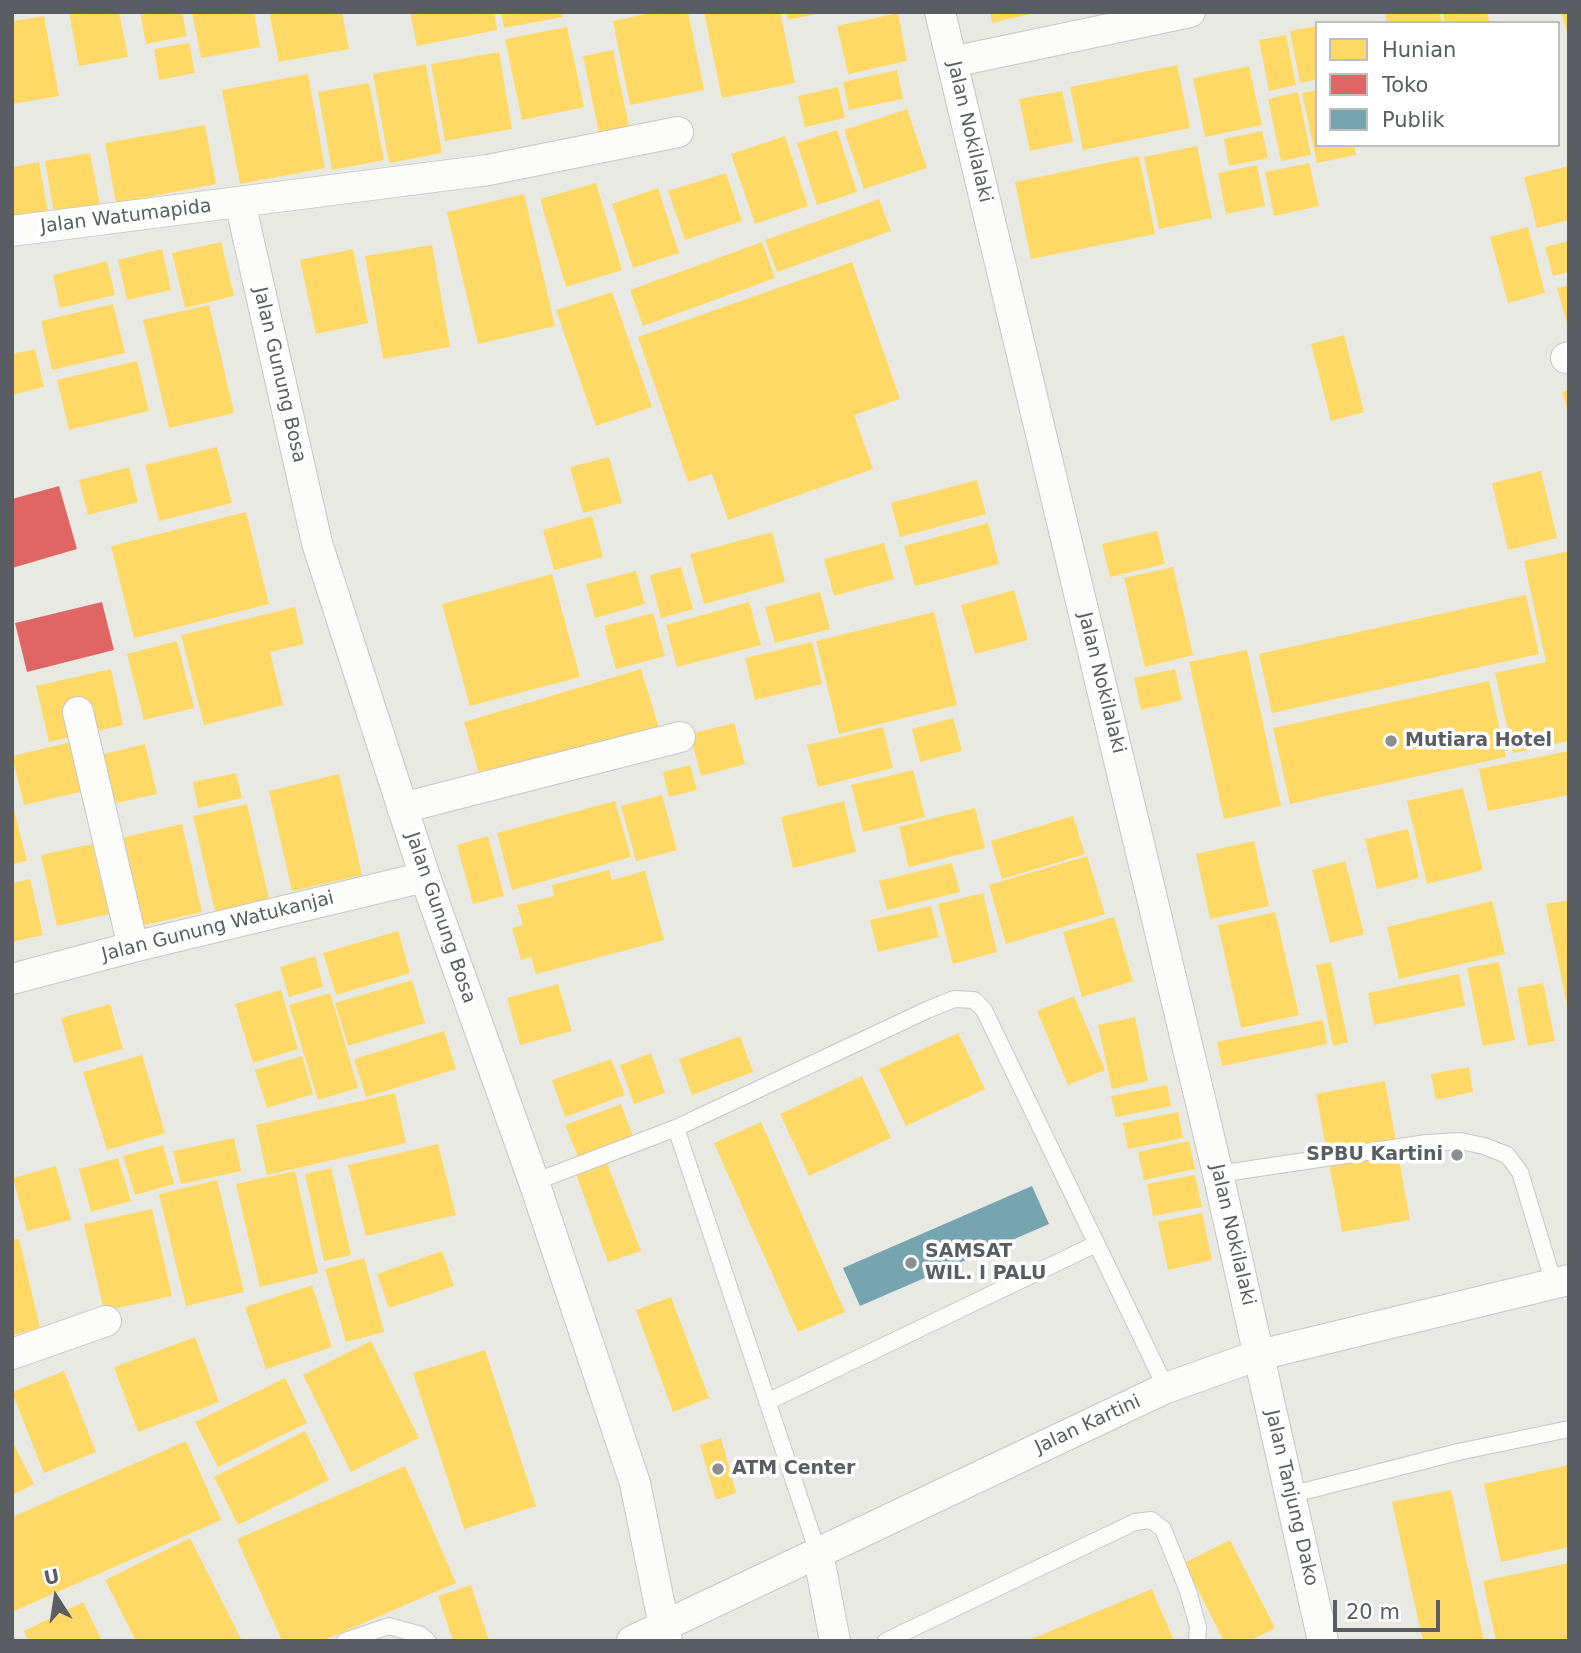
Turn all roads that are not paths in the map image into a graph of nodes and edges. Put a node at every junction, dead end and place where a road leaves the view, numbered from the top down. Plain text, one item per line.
1 (940, 12) edge
2 (1190, 12) edge
3 (952, 62) junction
4 (678, 132) dead end
5 (240, 202) junction
6 (12, 231) edge
7 (78, 712) dead end
8 (680, 737) dead end
9 (402, 808) junction
10 (425, 877) junction
11 (133, 947) junction
12 (12, 979) edge
13 (676, 1128) junction
14 (1218, 1174) junction
15 (534, 1182) junction
16 (1096, 1244) junction
17 (1561, 1282) edge
18 (106, 1321) dead end
19 (12, 1354) edge
20 (1259, 1355) junction
21 (1166, 1388) junction
22 (767, 1402) junction
23 (1569, 1429) edge
24 (1290, 1495) junction
25 (818, 1553) junction
26 (665, 1633) edge
27 (345, 1641) edge
28 (428, 1641) edge
29 (632, 1641) edge
30 (835, 1641) edge
31 (886, 1641) edge
32 (1197, 1641) edge
33 (1322, 1641) edge

1 - 3 street, Jalan Nokilalaki
2 - 3 street
3 - 14 street, Jalan Nokilalaki
4 - 5 street, Jalan Watumapida
5 - 6 street, Jalan Watumapida
5 - 9 street, Jalan Gunung Bosa
7 - 11 street
8 - 9 street
9 - 10 street, Jalan Gunung Bosa
10 - 11 street, Jalan Gunung Watukanjai
10 - 15 street, Jalan Gunung Bosa
11 - 12 street, Jalan Gunung Watukanjai
13 - 15 lane
13 - 16 lane
13 - 22 lane
14 - 17 lane
14 - 20 street, Jalan Nokilalaki
15 - 26 street, Jalan Gunung Bosa
16 - 21 lane
16 - 22 lane
17 - 20 street, Jalan Kartini
18 - 19 street
20 - 21 street, Jalan Kartini
20 - 24 street, Jalan Tanjung Dako
21 - 25 street, Jalan Kartini
22 - 25 lane
23 - 24 lane
24 - 33 street, Jalan Tanjung Dako
25 - 26 street, Jalan Kartini
25 - 30 street
26 - 29 street, Jalan Kartini
27 - 28 lane
31 - 32 lane

